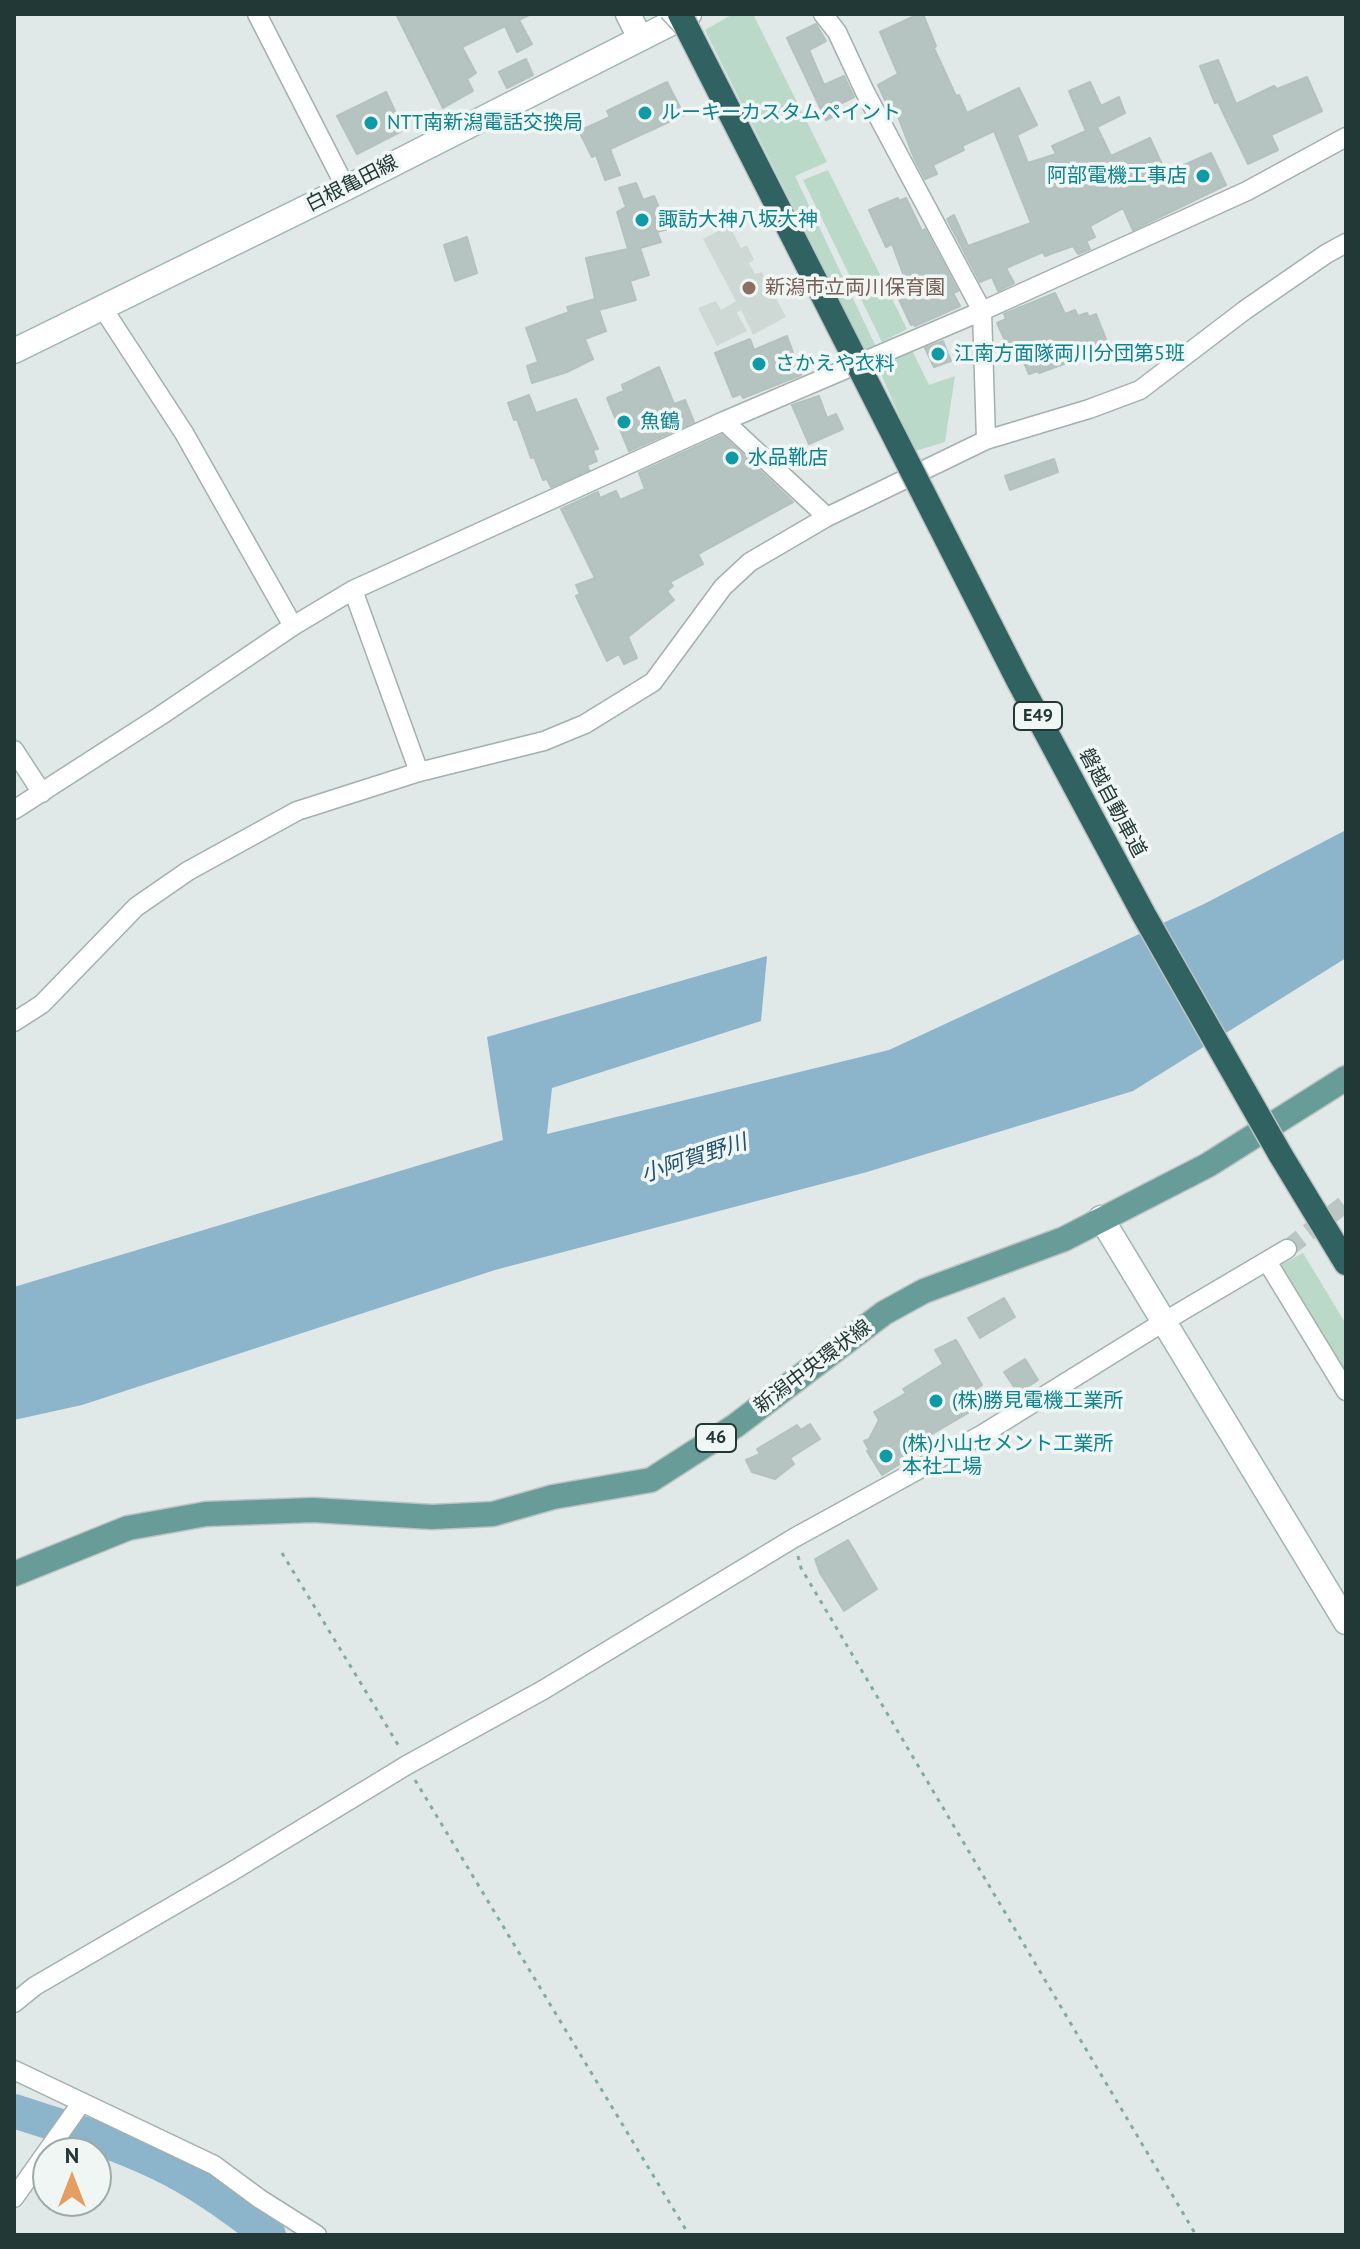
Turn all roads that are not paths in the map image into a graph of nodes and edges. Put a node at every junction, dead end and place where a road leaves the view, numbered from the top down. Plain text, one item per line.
1 (257, 14) edge
2 (628, 14) edge
3 (665, 14) edge
4 (680, 14) edge
5 (689, 14) edge
6 (823, 14) edge
7 (640, 38) junction
8 (692, 39) junction
9 (1346, 137) edge
10 (346, 188) junction
11 (1346, 243) edge
12 (102, 307) junction
13 (982, 311) junction
14 (14, 351) edge
15 (724, 421) junction
16 (986, 440) junction
17 (827, 517) junction
18 (353, 590) junction
19 (293, 626) junction
20 (14, 750) edge
21 (419, 772) junction
22 (42, 793) junction
23 (14, 810) edge
24 (14, 1022) edge
25 (1346, 1078) edge
26 (1101, 1218) junction
27 (1287, 1249) tunnel mouth
28 (1268, 1263) junction
29 (1346, 1263) edge
30 (1165, 1321) junction
31 (1346, 1391) edge
32 (14, 1574) edge
33 (1346, 1622) edge
34 (14, 2003) edge
35 (14, 2070) edge
36 (79, 2106) junction
37 (14, 2198) edge
38 (317, 2235) edge

1 - 10 street
2 - 7 main road
3 - 8 lane, bridge
4 - 8 highway, E49, bridge
5 - 7 main road, 白根亀田線
6 - 13 street
7 - 10 main road, 白根亀田線
8 - 29 highway, 磐越自動車道 / E49, bridge
9 - 13 street
10 - 12 main road, 白根亀田線
11 - 16 street
12 - 14 main road, 白根亀田線
12 - 19 street
13 - 15 street
13 - 16 street
15 - 17 street
15 - 18 street
16 - 17 street
17 - 21 street
18 - 19 street
18 - 21 street
19 - 22 street
20 - 22 street
21 - 24 street
22 - 23 street
25 - 26 main road, 新潟中央環状線 / 46
26 - 30 main road
26 - 32 main road, 新潟中央環状線 / 46
27 - 28 street
28 - 30 street
28 - 31 street
30 - 33 main road
30 - 34 street
35 - 36 street
36 - 37 street
36 - 38 street

